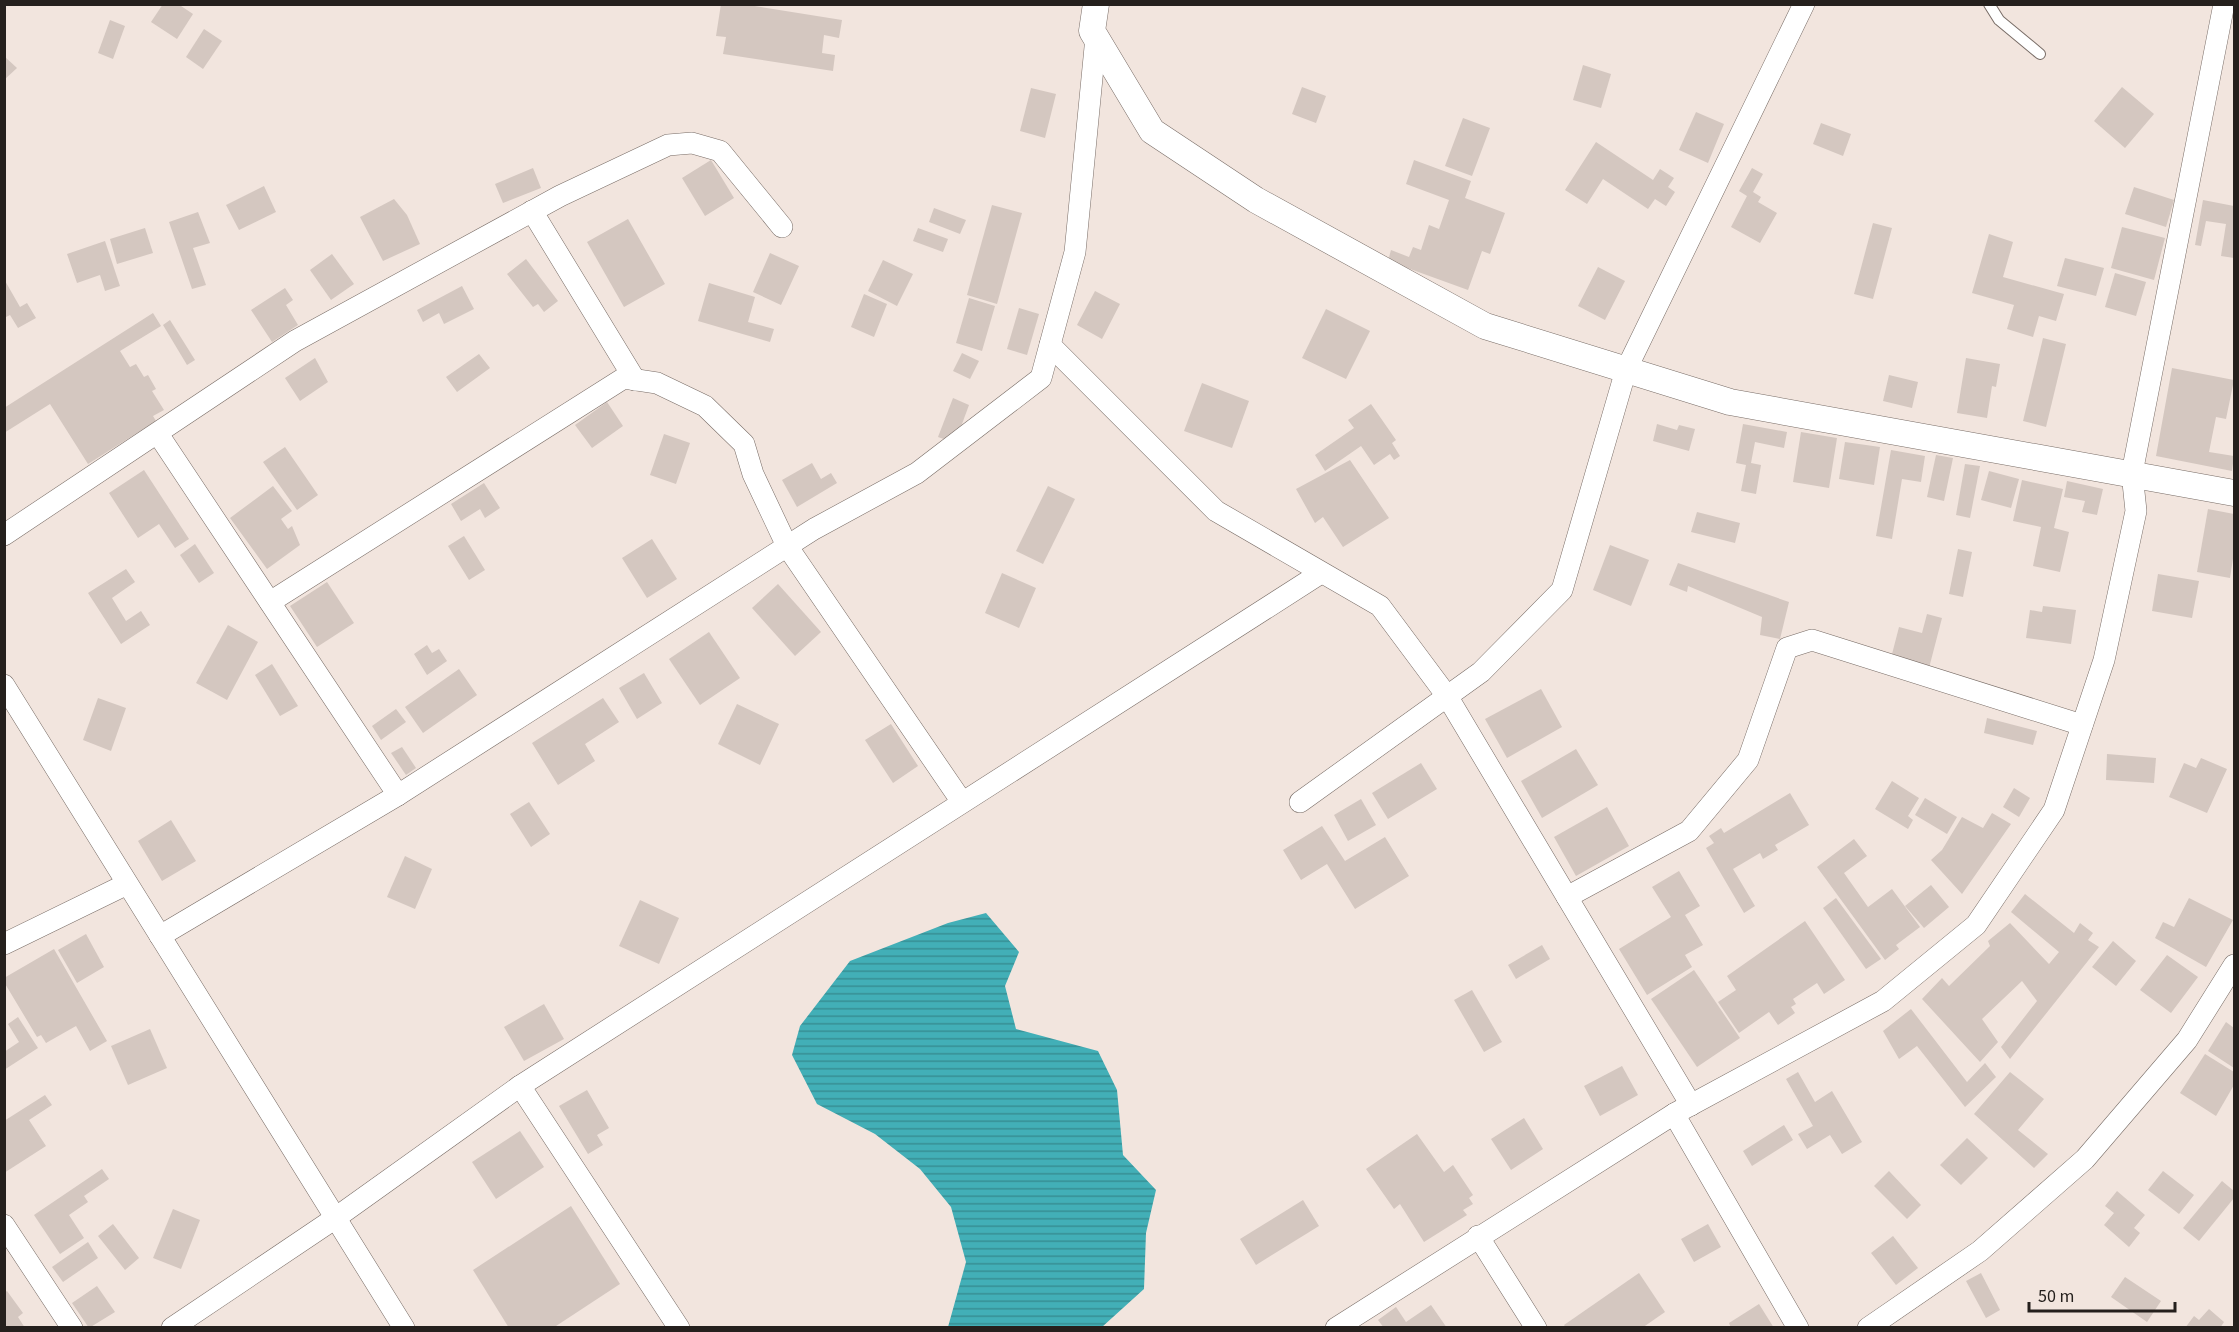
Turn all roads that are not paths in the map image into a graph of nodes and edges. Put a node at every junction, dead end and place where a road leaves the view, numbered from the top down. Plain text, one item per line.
1 (1096, 4) edge
2 (1804, 4) edge
3 (1989, 4) edge
4 (2224, 4) edge
5 (1096, 37) junction
6 (2040, 54) dead end
7 (532, 211) junction
8 (782, 227) dead end
9 (1050, 345) junction
10 (1626, 370) junction
11 (635, 380) junction
12 (158, 434) junction
13 (2132, 473) junction
14 (2235, 493) edge
15 (4, 534) edge
16 (787, 546) junction
17 (1321, 573) junction
18 (270, 602) junction
19 (4, 685) edge
20 (1447, 696) junction
21 (2082, 725) junction
22 (398, 795) junction
23 (962, 802) junction
24 (1300, 802) dead end
25 (127, 884) junction
26 (1567, 897) junction
27 (160, 936) junction
28 (4, 944) edge
29 (2235, 965) edge
30 (520, 1086) junction
31 (1682, 1110) junction
32 (334, 1220) junction
33 (4, 1225) edge
34 (1478, 1236) junction
35 (72, 1328) edge
36 (171, 1328) edge
37 (404, 1328) edge
38 (679, 1328) edge
39 (1336, 1328) edge
40 (1536, 1328) edge
41 (1798, 1328) edge
42 (1868, 1328) edge

1 - 5 street
2 - 10 street
3 - 6 lane
4 - 13 street
5 - 9 street
5 - 10 street
7 - 8 street
7 - 11 street
7 - 12 street
9 - 16 street
9 - 17 street
10 - 13 street
10 - 20 street
11 - 16 street
11 - 18 street
12 - 15 street
12 - 18 street
13 - 14 street
13 - 21 street
16 - 22 street
16 - 23 street
17 - 20 street
17 - 23 street
18 - 22 street
19 - 25 street
20 - 24 street
20 - 26 street
21 - 26 street
21 - 31 street
22 - 27 street
23 - 30 street
25 - 27 street
25 - 28 street
26 - 31 street
27 - 32 street
29 - 42 street
30 - 32 street
30 - 38 street
31 - 34 street
31 - 41 street
32 - 36 street
32 - 37 street
33 - 35 street
34 - 39 street
34 - 40 street

